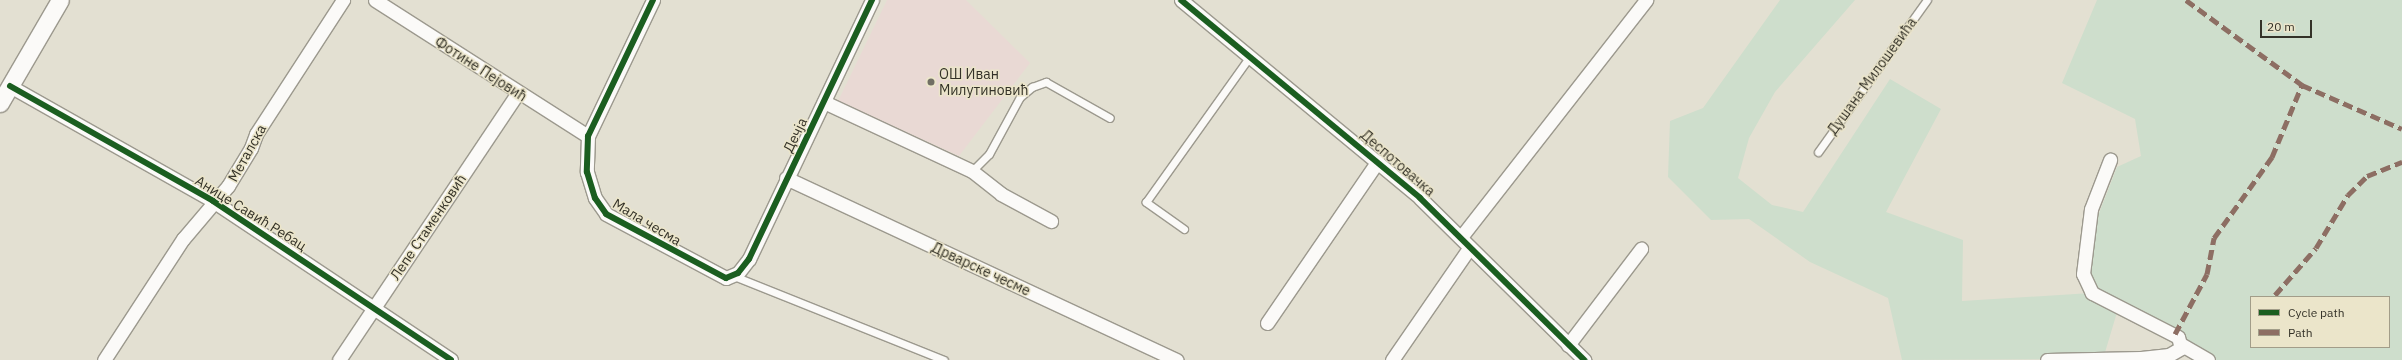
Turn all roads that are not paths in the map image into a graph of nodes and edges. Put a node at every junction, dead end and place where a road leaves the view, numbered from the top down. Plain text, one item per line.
1 (60, 0) edge
2 (343, 0) edge
3 (374, 0) edge
4 (653, 0) edge
5 (872, 0) edge
6 (1646, 0) edge
7 (1926, 0) edge
8 (1187, 2) edge
9 (1250, 56) junction
10 (10, 86) junction
11 (517, 94) junction
12 (0, 102) edge
13 (824, 102) junction
14 (1110, 118) dead end
15 (588, 136) junction
16 (1818, 152) dead end
17 (2110, 160) dead end
18 (1378, 161) junction
19 (972, 171) junction
20 (786, 178) junction
21 (213, 201) junction
22 (1051, 221) dead end
23 (1184, 229) dead end
24 (1461, 237) junction
25 (1470, 247) junction
26 (1641, 249) dead end
27 (734, 276) junction
28 (374, 307) junction
29 (1267, 323) dead end
30 (1568, 345) junction
31 (2182, 345) junction
32 (104, 360) edge
33 (339, 360) edge
34 (451, 360) edge
35 (944, 360) edge
36 (1177, 360) edge
37 (1392, 360) edge
38 (1584, 360) edge
39 (2047, 360) edge
40 (2208, 360) edge

1 - 10 street
2 - 21 street, Металска
3 - 11 street, Фотине Пејовић
4 - 15 street, Мала чесма
5 - 13 street, Дечја
6 - 24 street
7 - 16 lane, Душана Милошевића
8 - 9 street, Деспотовачка
9 - 18 street, Деспотовачка
9 - 23 lane
10 - 12 street
10 - 21 street, Анице Савић Ребац
11 - 15 street, Фотине Пејовић
11 - 28 street, Лепе Стаменковић
13 - 19 street
13 - 20 street, Дечја
14 - 19 lane
15 - 27 street, Мала чесма
17 - 31 street
18 - 24 street, Деспотовачка
18 - 29 street
19 - 22 street
20 - 27 street, Дечја
20 - 36 street, Дрварске чесме
21 - 28 street, Анице Савић Ребац
21 - 32 street, Металска
24 - 25 street, Деспотовачка
25 - 30 street, Деспотовачка
25 - 37 street
26 - 30 street
27 - 35 lane
28 - 33 street, Лепе Стаменковић
28 - 34 street, Анице Савић Ребац
30 - 38 street, Деспотовачка
31 - 39 street
31 - 40 street

